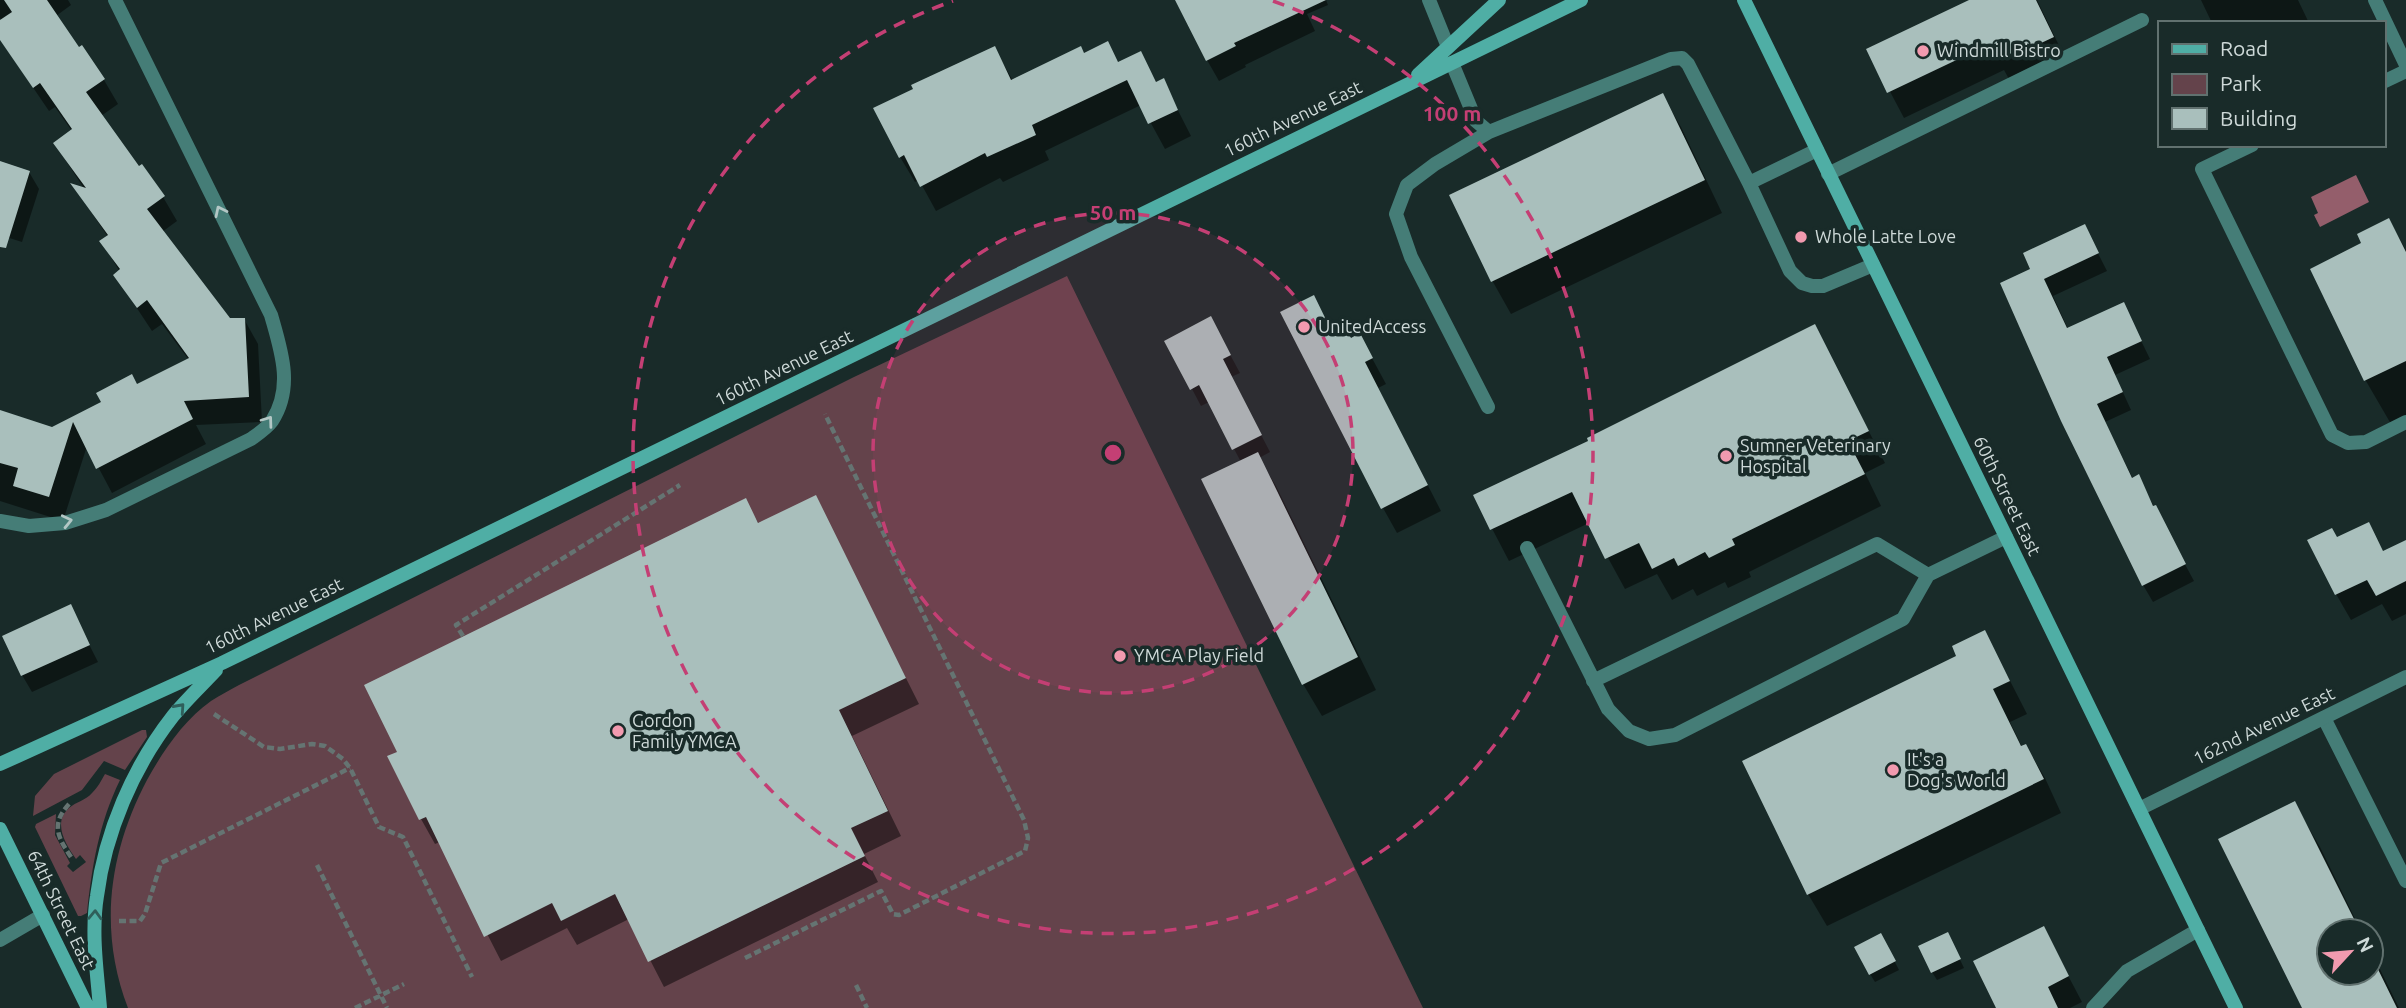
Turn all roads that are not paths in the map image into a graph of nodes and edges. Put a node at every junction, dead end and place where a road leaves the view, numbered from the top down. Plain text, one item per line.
1 (115, 0) edge
2 (1429, 0) edge
3 (1499, 0) edge
4 (1581, 0) edge
5 (1744, 0) edge
6 (2375, 0) edge
7 (2143, 20) dead end
8 (1448, 47) junction
9 (1452, 63) junction
10 (2406, 65) edge
11 (2406, 71) edge
12 (2385, 81) edge
13 (1406, 85) junction
14 (1489, 132) junction
15 (2248, 147) edge
16 (1817, 150) junction
17 (1828, 174) junction
18 (1749, 184) junction
19 (1873, 265) junction
20 (1488, 407) dead end
21 (2406, 422) edge
22 (0, 521) edge
23 (2006, 537) junction
24 (1527, 548) dead end
25 (1928, 575) junction
26 (222, 663) junction
27 (2406, 677) edge
28 (1593, 681) junction
29 (2324, 718) junction
30 (0, 764) edge
31 (2139, 809) junction
32 (0, 829) edge
33 (2406, 881) edge
34 (43, 915) junction
35 (2198, 930) junction
36 (0, 940) edge
37 (88, 1008) edge
38 (100, 1008) edge
39 (2093, 1008) edge
40 (2236, 1008) edge

22 -> 1 street
2 - 8 street
3 - 8 street
4 - 9 street, 160th Avenue East
5 - 16 street, 60th Street East
6 - 10 street
7 - 17 street
8 - 13 street
9 - 13 street, 160th Avenue East
9 - 14 street
11 - 12 street
13 - 26 street, 160th Avenue East
14 - 18 street
14 - 20 street
15 - 21 street
16 - 17 street, 60th Street East
16 - 18 street
17 - 19 street, 60th Street East
18 - 19 street
19 - 23 street, 60th Street East
23 - 25 street
23 - 31 street, 60th Street East
24 - 28 street
25 - 28 street
25 - 28 street
26 - 30 street, 160th Avenue East
38 -> 26 street
27 - 29 street, 162nd Avenue East
29 - 31 street, 162nd Avenue East
29 - 33 street
31 - 35 street, 60th Street East
32 - 34 street, 64th Street East
34 - 36 street
34 - 37 street, 64th Street East
35 - 39 street
35 - 40 street, 60th Street East

